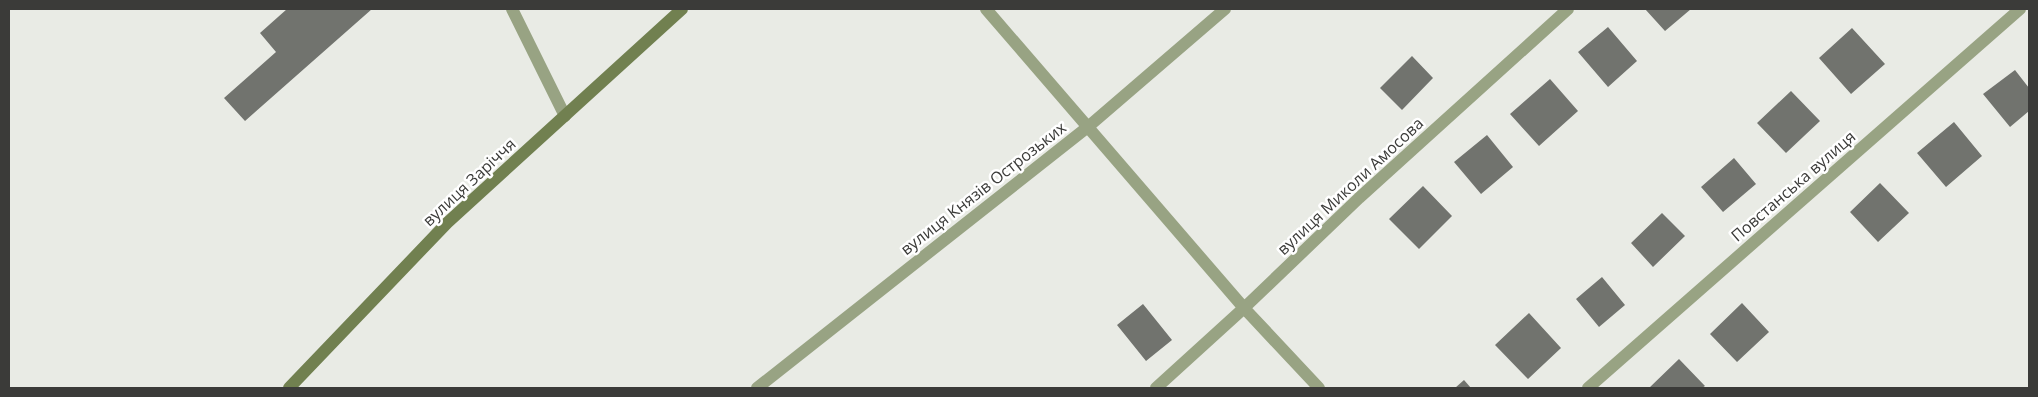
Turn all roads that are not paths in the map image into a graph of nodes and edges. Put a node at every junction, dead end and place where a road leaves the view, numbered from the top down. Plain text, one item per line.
1 (512, 9) edge
2 (682, 9) edge
3 (986, 9) edge
4 (1225, 9) edge
5 (1568, 9) edge
6 (2020, 9) edge
7 (565, 116) junction
8 (1089, 126) junction
9 (1244, 308) junction
10 (289, 388) edge
11 (757, 388) edge
12 (1156, 388) edge
13 (1319, 388) edge
14 (1588, 388) edge

1 - 7 street
2 - 7 street, вулиця Заріччя
3 - 8 street
4 - 8 street, вулиця Князів Острозьких
5 - 9 street, вулиця Миколи Амосова
6 - 14 street, Повстанська вулиця
7 - 10 street, вулиця Заріччя
8 - 9 street
8 - 11 street, вулиця Князів Острозьких
9 - 12 street, вулиця Миколи Амосова
9 - 13 street

